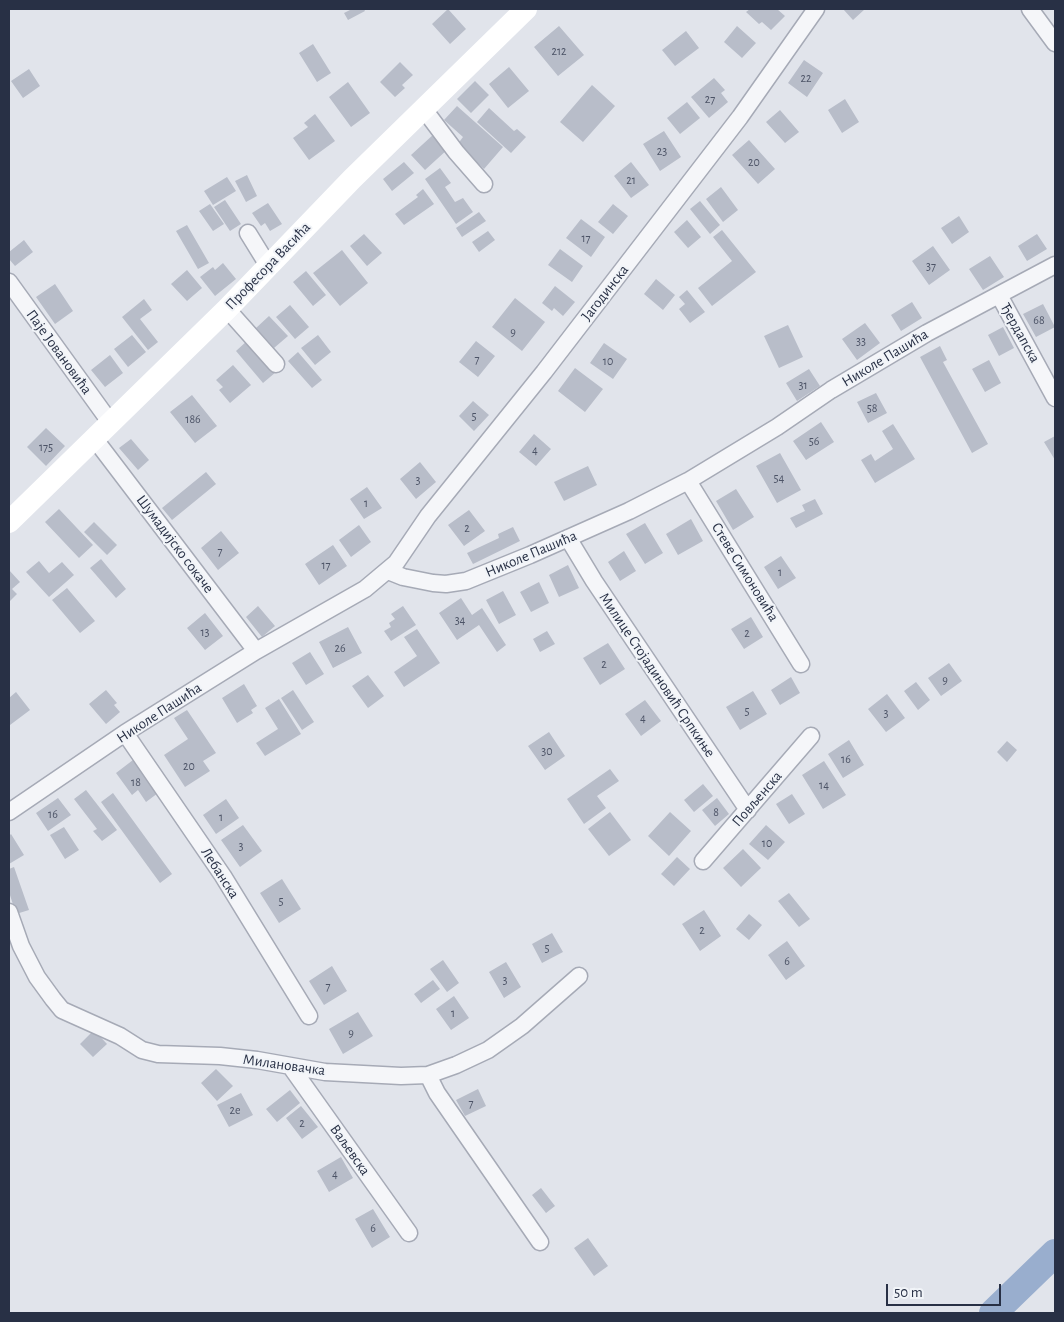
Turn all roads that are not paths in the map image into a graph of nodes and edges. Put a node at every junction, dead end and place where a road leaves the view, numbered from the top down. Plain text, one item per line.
1 (526, 9) edge
2 (816, 9) edge
3 (1030, 9) edge
4 (1055, 43) edge
5 (424, 108) junction
6 (484, 184) dead end
7 (248, 233) dead end
8 (1055, 265) edge
9 (269, 267) junction
10 (9, 282) edge
11 (999, 295) junction
12 (227, 309) junction
13 (276, 364) dead end
14 (1055, 398) edge
15 (110, 422) junction
16 (94, 438) junction
17 (688, 481) junction
18 (9, 522) edge
19 (568, 538) junction
20 (388, 571) junction
21 (256, 650) junction
22 (801, 664) dead end
23 (125, 733) junction
24 (811, 736) dead end
25 (748, 810) junction
26 (9, 812) edge
27 (703, 861) dead end
28 (9, 912) edge
29 (579, 976) dead end
30 (309, 1016) dead end
31 (291, 1067) junction
32 (428, 1075) junction
33 (409, 1233) dead end
34 (540, 1242) dead end

1 - 5 street, Професора Васића
2 - 20 street, Јагодинска
3 - 4 street
5 - 6 street
5 - 9 street, Професора Васића
7 - 9 street
8 - 11 street, Николе Пашића
9 - 12 street, Професора Васића
10 - 15 street, Паје Јовановића
11 - 14 street, Ђердапска
11 - 17 street, Николе Пашића
12 - 13 street
12 - 15 street, Професора Васића
15 - 16 street, Професора Васића
16 - 18 street, Професора Васића
16 - 21 street, Шумадијско сокаче
17 - 19 street, Николе Пашића
17 - 22 street, Стеве Симоновића
19 - 20 street, Николе Пашића
19 - 25 street, Милице Стојадиновић Српкиње
20 - 21 street, Николе Пашића
21 - 23 street, Николе Пашића
23 - 26 street, Николе Пашића
23 - 30 street, Лебанска
24 - 25 street, Повљенска
25 - 27 street, Повљенска
28 - 31 street, Милановачка
29 - 32 street, Милановачка
31 - 32 street, Милановачка
31 - 33 street, Ваљевска
32 - 34 street

